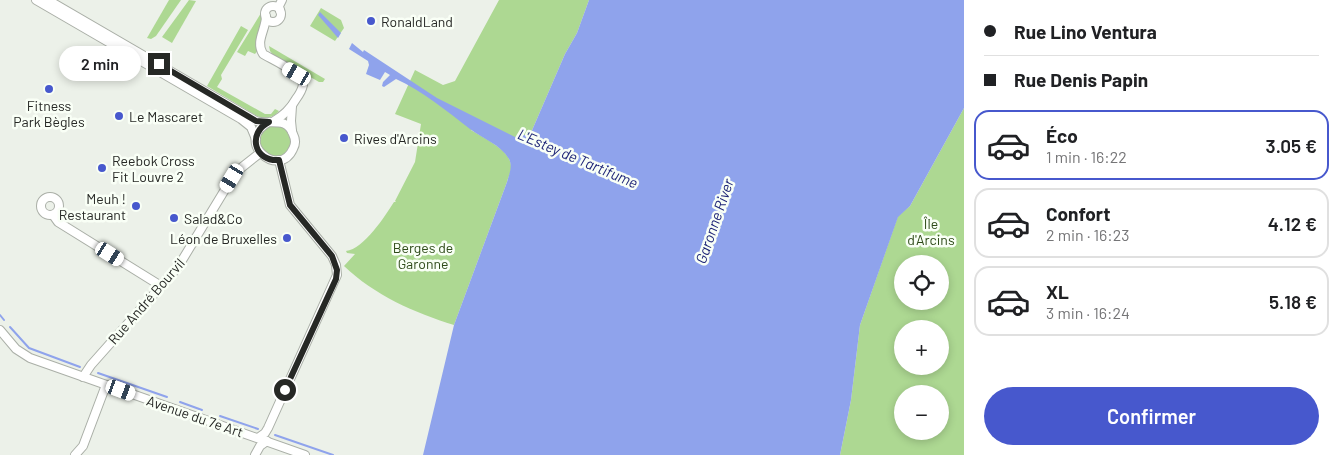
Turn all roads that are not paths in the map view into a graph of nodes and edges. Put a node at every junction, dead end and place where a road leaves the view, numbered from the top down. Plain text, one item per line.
1 (36, 0) edge
2 (48, 0) edge
3 (277, 0) edge
4 (282, 0) edge
5 (270, 7) junction
6 (280, 11) junction
7 (266, 16) junction
8 (275, 22) junction
9 (274, 60) junction
10 (292, 106) junction
11 (271, 122) junction
12 (292, 131) junction
13 (256, 140) junction
14 (260, 153) junction
15 (279, 160) junction
16 (54, 215) dead end
17 (161, 286) junction
18 (0, 330) edge
19 (83, 377) junction
20 (106, 385) junction
21 (258, 438) junction
22 (267, 441) junction
23 (75, 455) edge
24 (256, 455) edge
25 (305, 455) edge

1 - 13 street
2 - 11 street
3 - 5 street
4 - 6 street
5 - 6 street
5 - 7 street
6 - 8 street
7 - 8 street
7 - 9 street
8 - 9 street
9 - 10 street
10 - 11 street
10 - 12 street
11 - 12 street
11 - 13 street
12 - 15 street
13 - 14 street
14 - 15 street
14 - 17 street, Rue André Bourvil
15 - 21 street
16 - 17 street
17 - 19 street, Rue André Bourvil
18 - 19 street, Avenue du 7e Art
19 - 20 street, Avenue du 7e Art
20 - 21 street, Avenue du 7e Art
20 - 23 street
21 - 22 street, Avenue du 7e Art
22 - 24 street
22 - 25 street, Avenue du 7e Art

